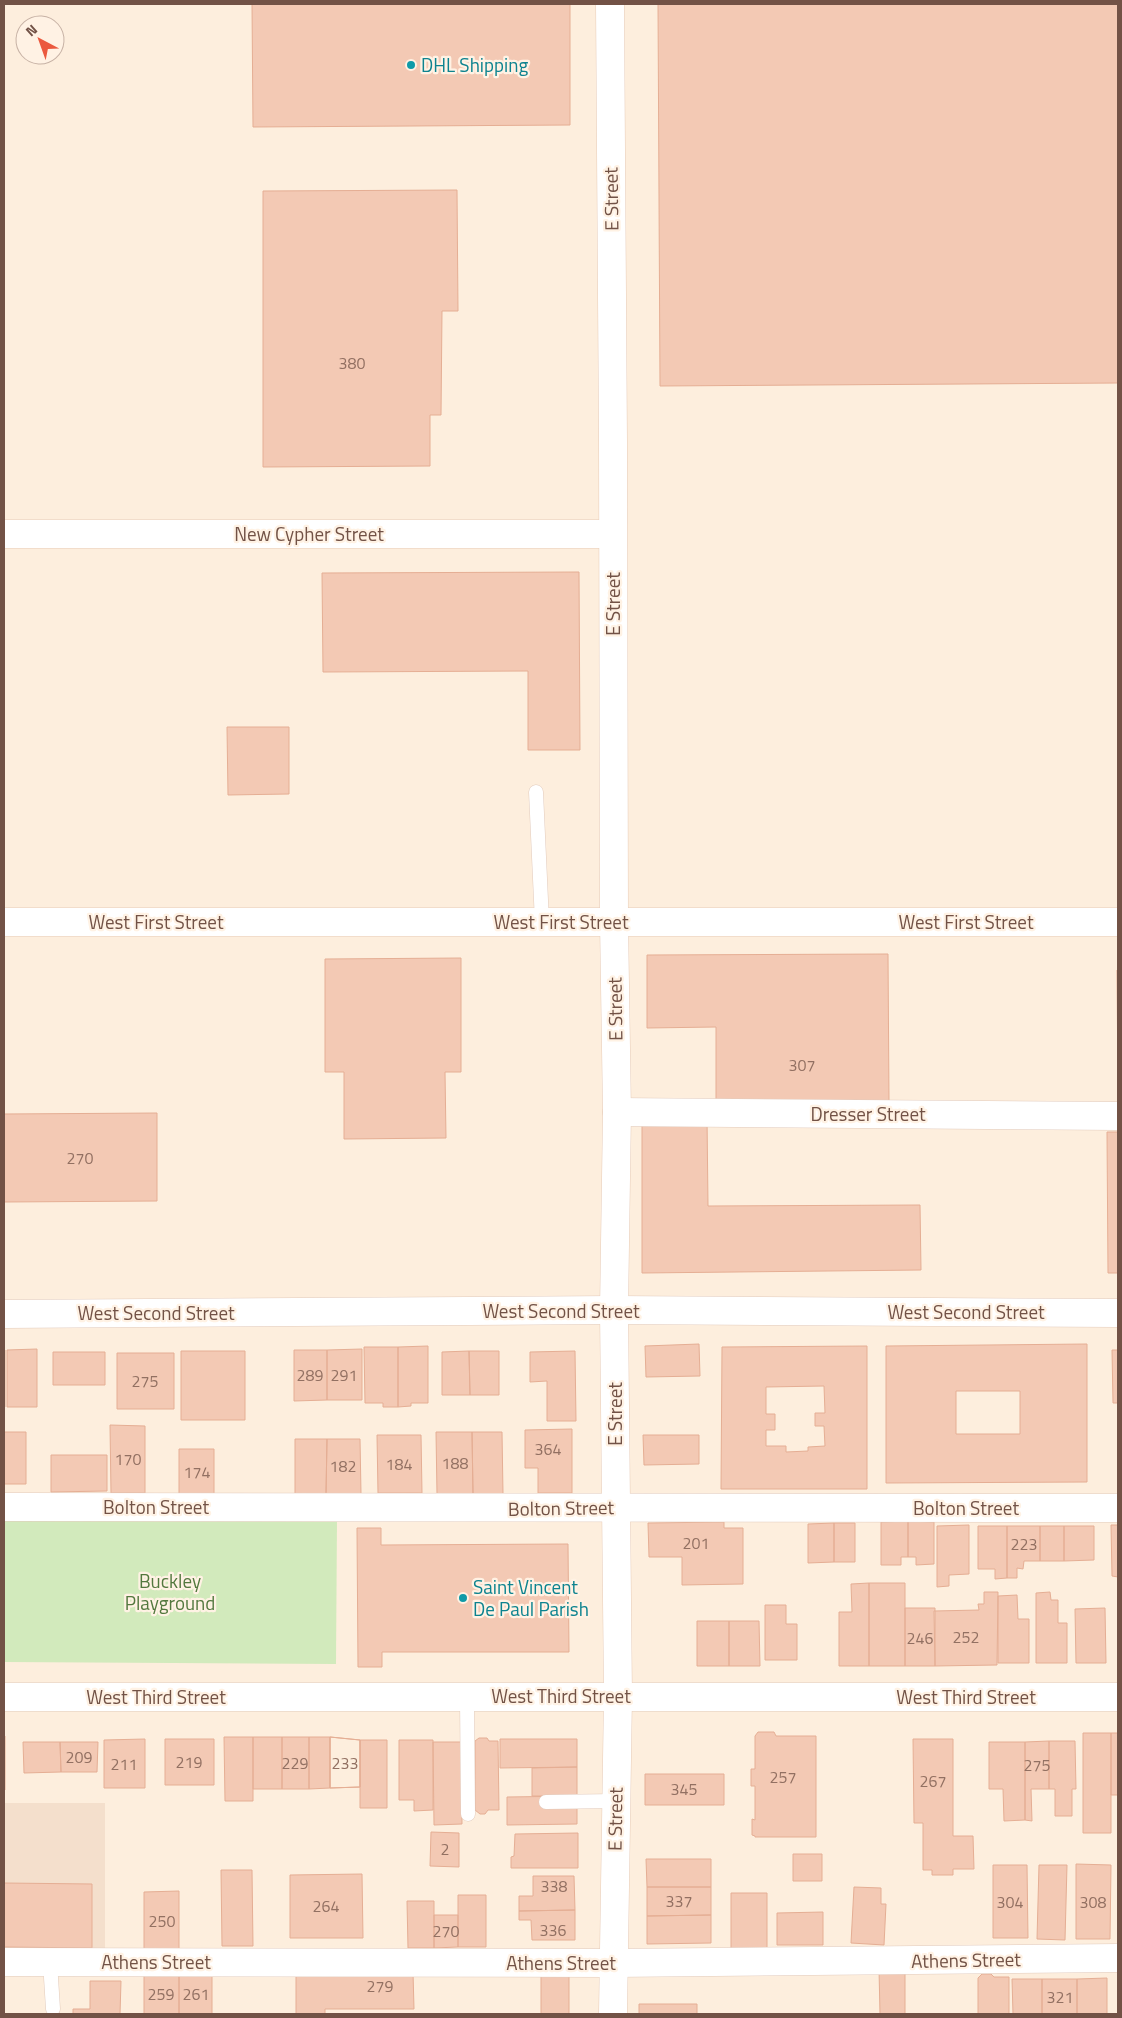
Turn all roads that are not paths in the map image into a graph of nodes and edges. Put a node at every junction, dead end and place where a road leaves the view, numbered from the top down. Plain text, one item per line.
1 (610, 4) edge
2 (4, 534) edge
3 (613, 534) junction
4 (536, 792) dead end
5 (4, 922) edge
6 (542, 922) junction
7 (614, 922) junction
8 (1118, 922) edge
9 (617, 1112) junction
10 (1118, 1116) edge
11 (614, 1310) junction
12 (1118, 1313) edge
13 (4, 1314) edge
14 (4, 1507) edge
15 (615, 1507) junction
16 (1118, 1508) edge
17 (467, 1696) junction
18 (618, 1696) junction
19 (4, 1697) edge
20 (1118, 1697) edge
21 (616, 1801) junction
22 (546, 1802) dead end
23 (468, 1814) dead end
24 (1118, 1958) edge
25 (4, 1962) edge
26 (50, 1962) junction
27 (613, 1964) junction
28 (53, 2009) dead end
29 (613, 2014) edge

1 - 3 street, E Street
2 - 3 street, New Cypher Street
3 - 7 street, E Street
4 - 6 lane
5 - 6 street, West First Street
6 - 7 street, West First Street
7 - 8 street, West First Street
7 - 9 street, E Street
9 - 10 street, Dresser Street
9 - 11 street, E Street
11 - 12 street, West Second Street
11 - 13 street, West Second Street
11 - 15 street, E Street
14 - 15 street, Bolton Street
15 - 16 street, Bolton Street
15 - 18 street, E Street
17 - 18 street, West Third Street
17 - 19 street, West Third Street
17 - 23 lane
18 - 20 street, West Third Street
18 - 21 street, E Street
21 - 22 lane
21 - 27 street, E Street
24 - 27 street, Athens Street
25 - 26 street, Athens Street
26 - 27 street, Athens Street
26 - 28 lane
27 - 29 street, E Street

